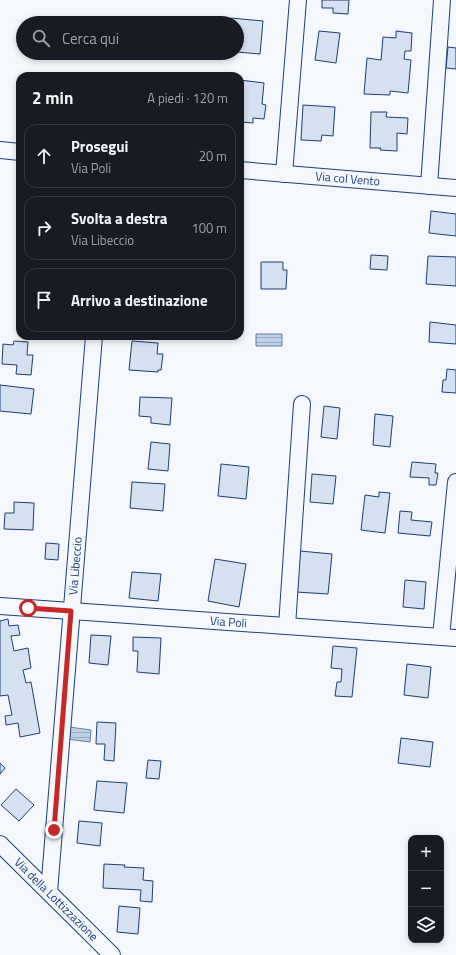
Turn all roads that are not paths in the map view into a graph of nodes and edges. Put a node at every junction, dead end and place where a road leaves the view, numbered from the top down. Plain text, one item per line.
1 (298, 0) edge
2 (442, 0) edge
3 (0, 150) edge
4 (16, 152) edge
5 (244, 170) edge
6 (284, 174) junction
7 (429, 186) junction
8 (456, 188) edge
9 (94, 340) edge
10 (302, 404) dead end
11 (456, 482) edge
12 (0, 606) edge
13 (71, 611) junction
14 (287, 626) junction
15 (449, 637) edge
16 (0, 844) edge
17 (49, 892) junction
18 (112, 955) edge

1 - 6 street
2 - 7 street
3 - 4 street
5 - 6 street, Via col Vento
6 - 7 street, Via col Vento
7 - 8 street, Via col Vento
9 - 13 street, Via Libeccio
10 - 14 street
11 - 15 street
12 - 13 street, Via Poli
13 - 14 street, Via Poli
13 - 17 street, Via Libeccio
14 - 15 street, Via Poli
16 - 17 street, Via della Lottizzazione
17 - 18 street, Via della Lottizzazione

